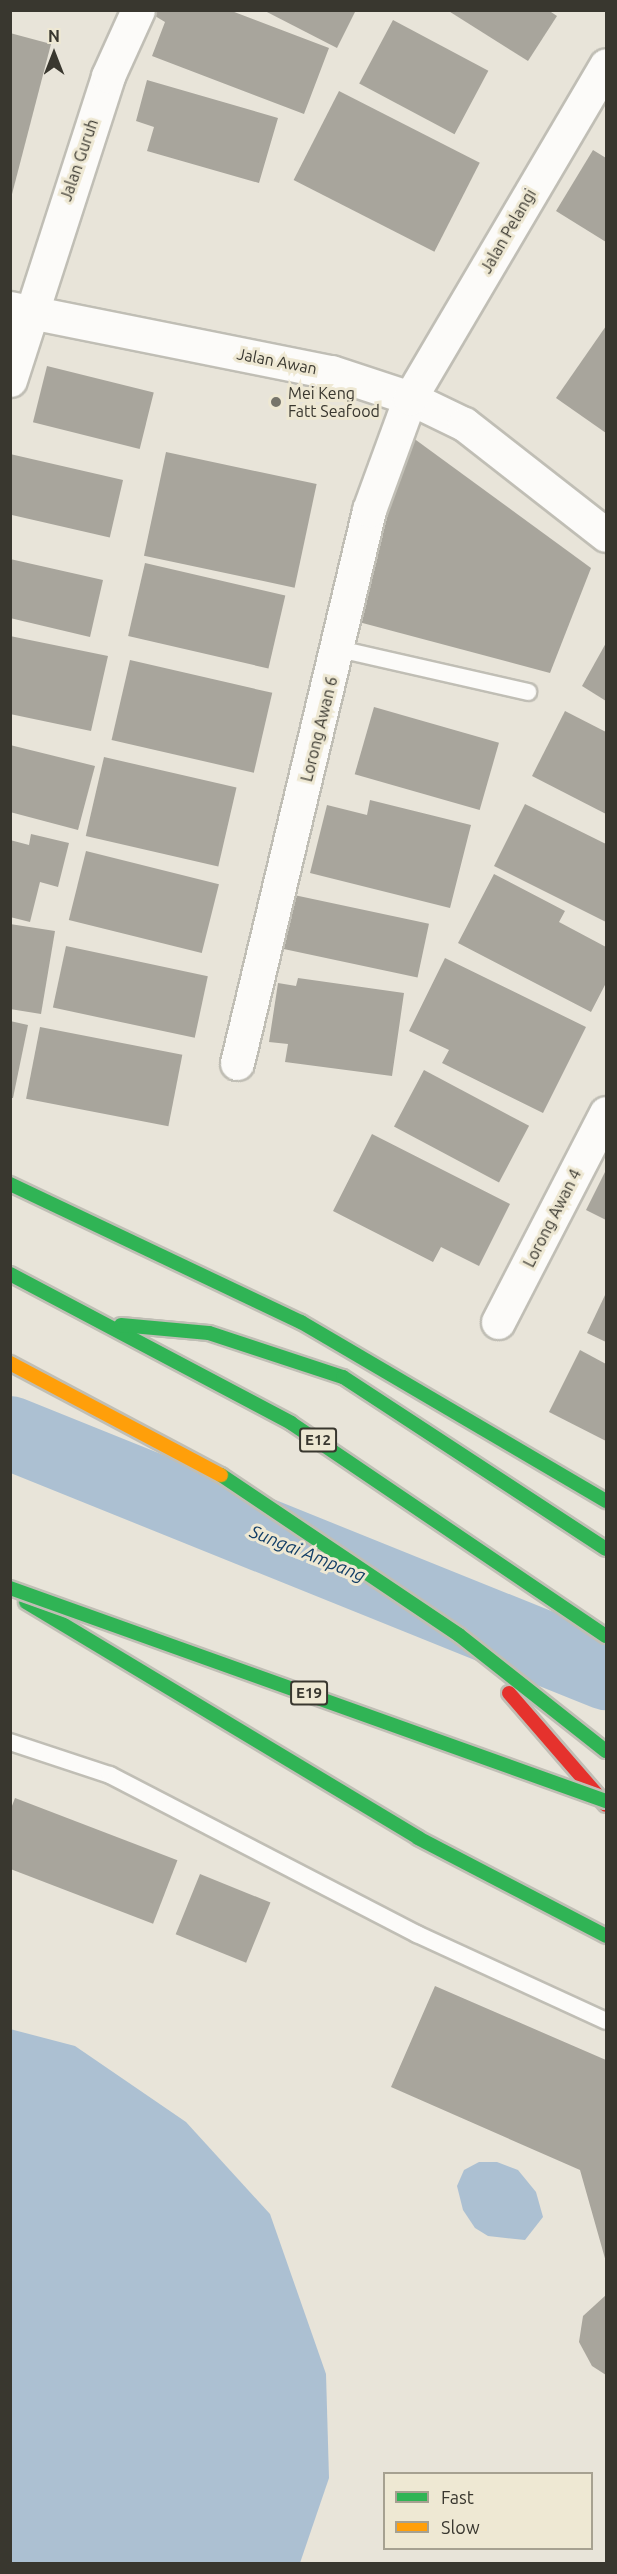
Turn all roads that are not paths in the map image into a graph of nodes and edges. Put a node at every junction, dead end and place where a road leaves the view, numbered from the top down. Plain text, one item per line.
1 (138, 10) edge
2 (606, 64) edge
3 (19, 310) edge
4 (10, 380) edge
5 (410, 398) junction
6 (606, 535) edge
7 (339, 650) junction
8 (528, 692) dead end
9 (237, 1063) dead end
10 (606, 1113) edge
11 (10, 1184) edge
12 (10, 1274) edge
13 (498, 1322) dead end
14 (107, 1324) junction
15 (10, 1363) edge
16 (606, 1501) edge
17 (606, 1549) edge
18 (10, 1588) edge
19 (10, 1593) edge
20 (459, 1635) junction
21 (606, 1636) edge
22 (10, 1742) edge
23 (606, 1751) edge
24 (606, 1803) edge
25 (606, 1936) edge
26 (606, 2021) edge

1 - 3 street, Jalan Guruh
2 - 5 street, Jalan Pelangi
3 - 4 street, Jalan Guruh
3 - 5 street, Jalan Awan
5 - 6 street, Jalan Awan
5 - 7 street, Lorong Awan 6
7 - 8 lane
7 - 9 street, Lorong Awan 6
10 - 13 street, Lorong Awan 4
11 - 16 highway
12 - 14 highway, E12
14 - 17 highway
14 - 21 highway, E12
15 - 20 highway
18 - 24 highway, E19, bridge
19 - 25 highway
20 - 23 highway
20 - 24 highway, bridge
22 - 26 lane

